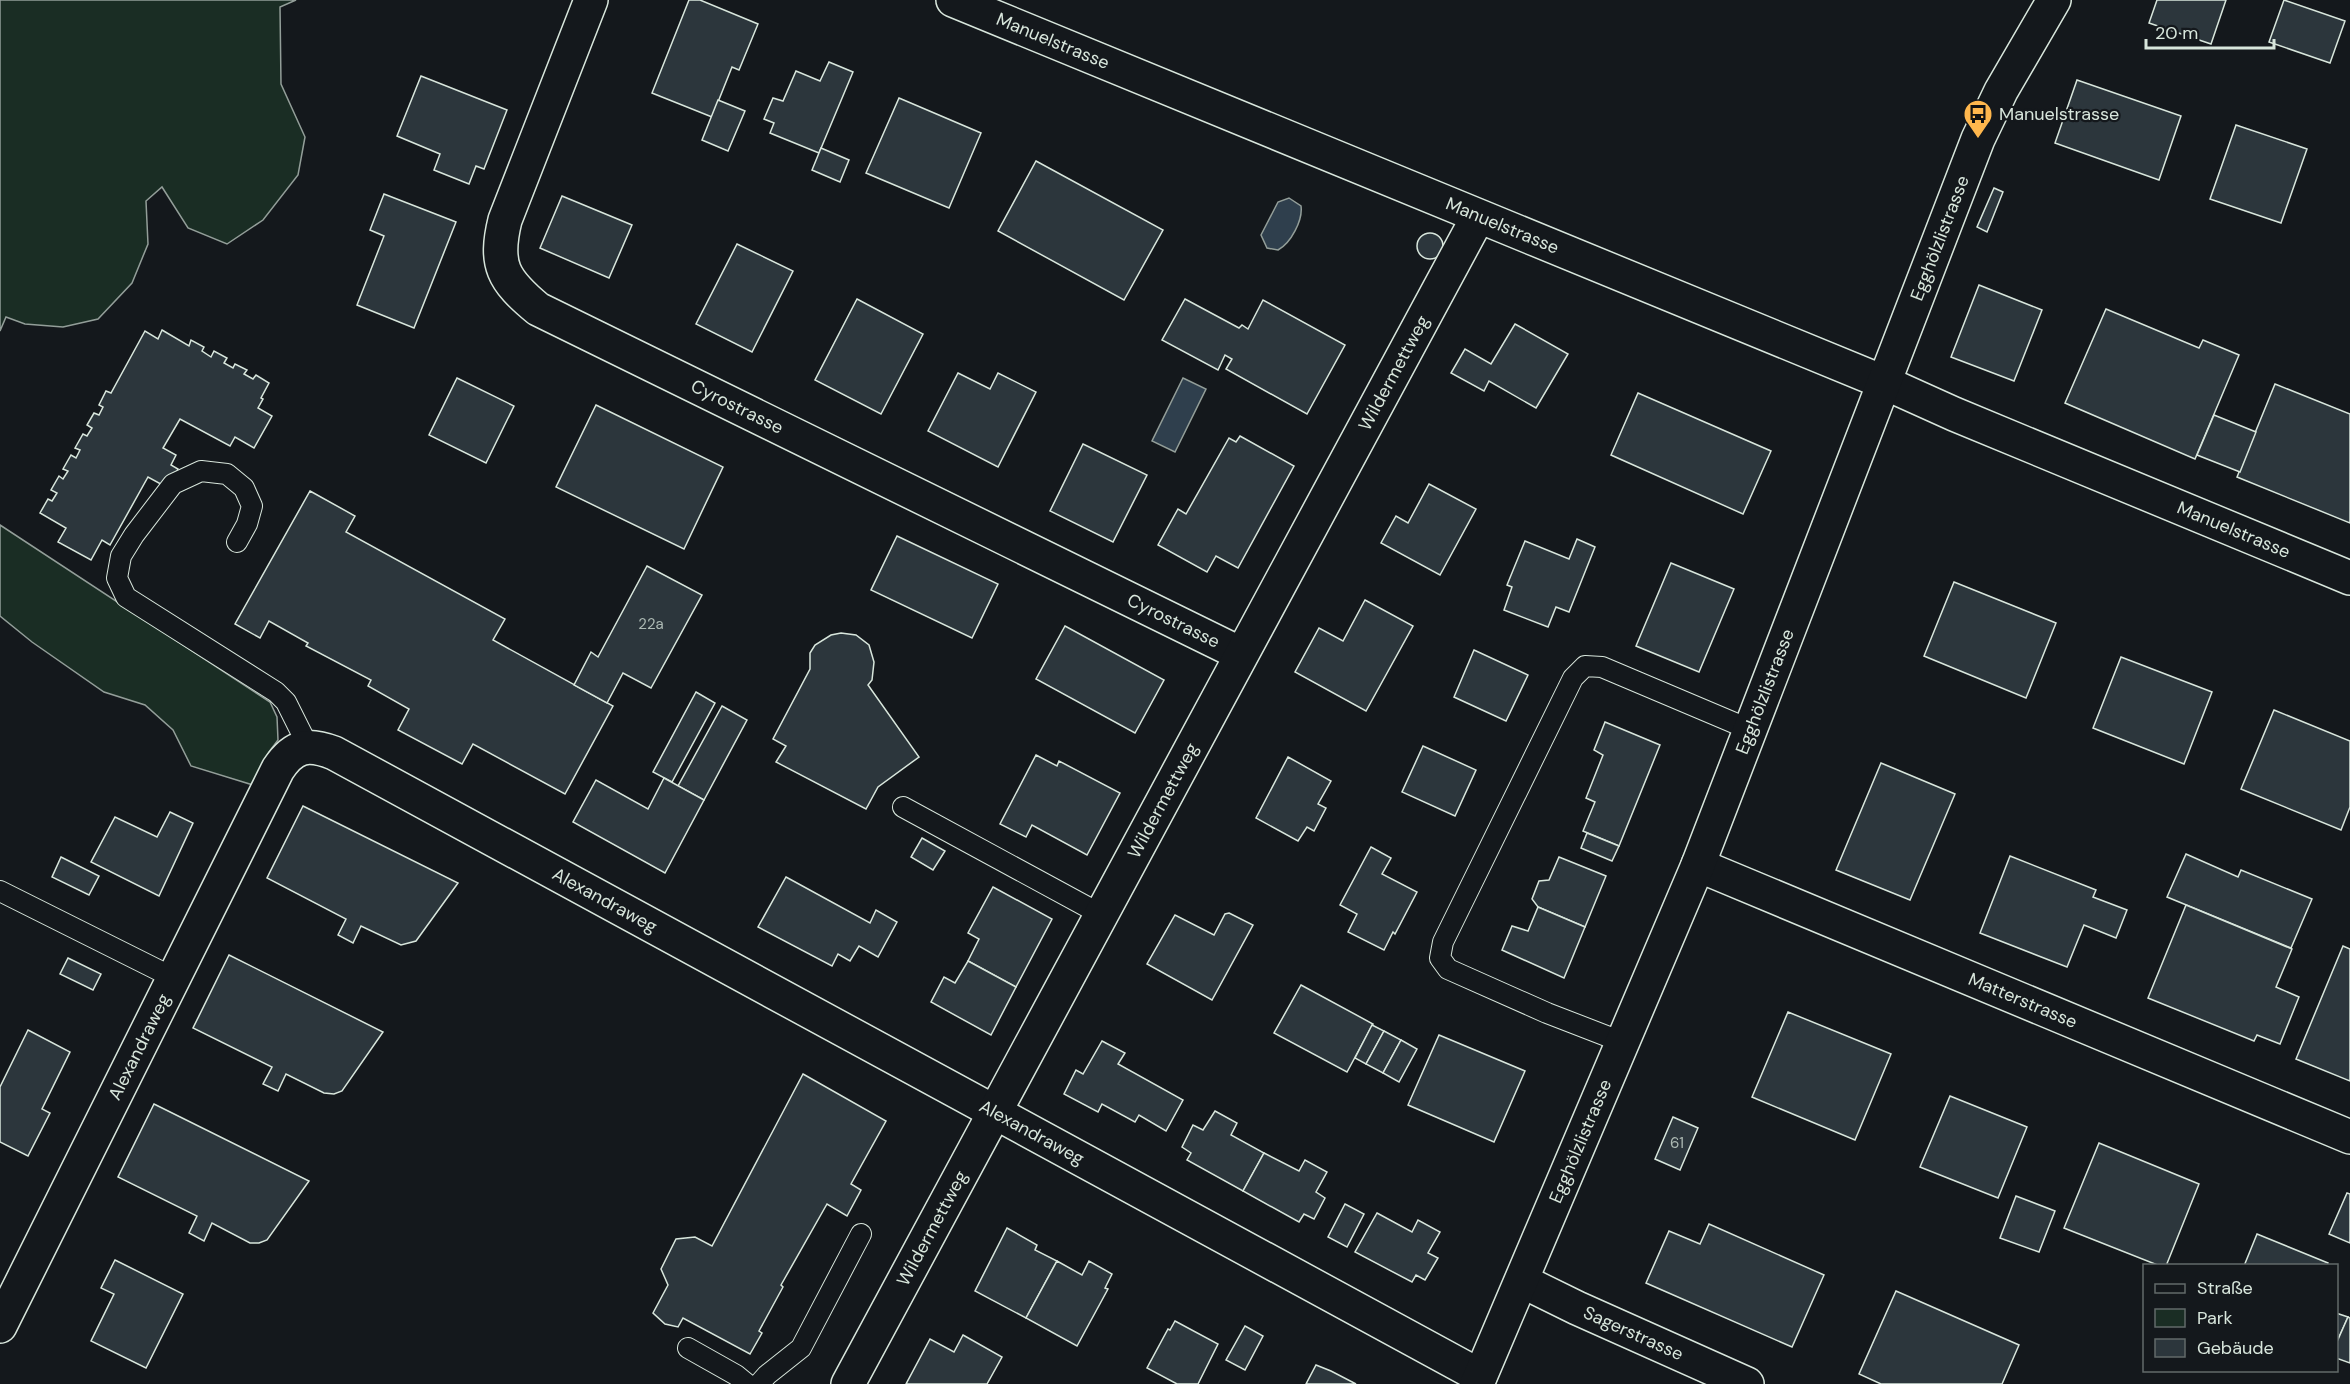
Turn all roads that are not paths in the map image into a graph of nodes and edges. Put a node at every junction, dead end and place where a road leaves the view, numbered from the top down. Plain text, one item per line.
1 (591, 0) edge
2 (953, 0) edge
3 (2054, 0) edge
4 (1478, 217) junction
5 (1883, 382) junction
6 (237, 542) dead end
7 (2350, 578) edge
8 (1241, 654) junction
9 (1751, 730) junction
10 (308, 746) junction
11 (903, 807) dead end
12 (1698, 865) junction
13 (0, 891) edge
14 (1102, 915) junction
15 (174, 978) junction
16 (1622, 1042) junction
17 (995, 1113) junction
18 (2350, 1137) edge
19 (861, 1234) dead end
20 (1522, 1281) junction
21 (0, 1326) edge
22 (688, 1348) dead end
23 (1479, 1380) edge
24 (747, 1384) edge
25 (759, 1384) edge
26 (848, 1384) edge
27 (1747, 1384) edge

1 - 8 street, Cyrostrasse
2 - 4 street, Manuelstrasse
3 - 5 street, Egghölzlistrasse
4 - 5 street, Manuelstrasse
4 - 8 street, Wildermettweg
5 - 7 street, Manuelstrasse
5 - 9 street, Egghölzlistrasse
6 - 10 lane
8 - 14 street, Wildermettweg
9 - 12 street, Egghölzlistrasse
9 - 16 lane
10 - 15 street, Alexandraweg
10 - 17 street, Alexandraweg
11 - 14 lane
12 - 16 street, Egghölzlistrasse
12 - 18 street, Matterstrasse
13 - 15 lane
14 - 17 street, Wildermettweg
15 - 21 street, Alexandraweg
16 - 20 street, Egghölzlistrasse
17 - 23 street, Alexandraweg
17 - 26 street, Wildermettweg
19 - 25 lane
20 - 23 street, Egghölzlistrasse
20 - 27 street, Sagerstrasse
22 - 24 lane

